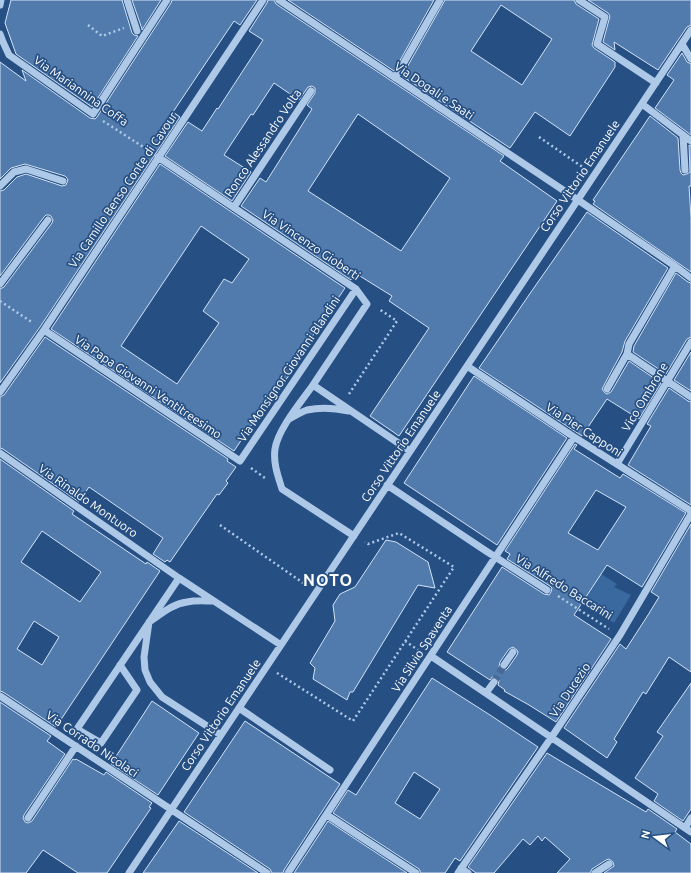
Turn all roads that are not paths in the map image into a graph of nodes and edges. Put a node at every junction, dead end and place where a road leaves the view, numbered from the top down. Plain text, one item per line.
1 (1, 0) edge
2 (127, 0) edge
3 (167, 0) edge
4 (263, 0) edge
5 (279, 0) edge
6 (440, 0) edge
7 (579, 0) edge
8 (0, 5) edge
9 (136, 27) road end
10 (691, 30) edge
11 (0, 34) edge
12 (682, 44) junction
13 (691, 59) edge
14 (395, 78) junction
15 (656, 83) junction
16 (311, 91) dead end
17 (642, 104) junction
18 (683, 135) junction
19 (691, 140) edge
20 (158, 157) junction
21 (685, 170) dead end
22 (63, 181) dead end
23 (0, 186) edge
24 (578, 200) junction
25 (234, 207) junction
26 (48, 220) dead end
27 (675, 266) junction
28 (691, 278) edge
29 (0, 284) edge
30 (356, 289) junction
31 (44, 330) junction
32 (691, 342) edge
33 (627, 354) junction
34 (467, 366) junction
35 (667, 382) junction
36 (313, 385) junction
37 (607, 389) dead end
38 (0, 392) edge
39 (691, 397) edge
40 (354, 412) junction
41 (289, 419) junction
42 (574, 438) junction
43 (410, 450) junction
44 (0, 453) edge
45 (240, 461) joint
46 (617, 464) junction
47 (387, 485) junction
48 (691, 511) edge
49 (691, 514) edge
50 (354, 536) junction
51 (496, 557) junction
52 (178, 578) junction
53 (547, 590) road end
54 (213, 601) junction
55 (149, 622) junction
56 (281, 645) junction
57 (513, 652) dead end
58 (430, 656) junction
59 (120, 665) junction
60 (504, 665) tunnel mouth
61 (494, 682) tunnel mouth
62 (486, 693) junction
63 (0, 696) edge
64 (239, 708) junction
65 (221, 735) junction
66 (551, 738) junction
67 (76, 746) junction
68 (330, 770) dead end
69 (171, 810) junction
70 (326, 815) junction
71 (28, 818) dead end
72 (691, 818) edge
73 (688, 830) edge
74 (609, 864) dead end
75 (460, 871) edge
76 (129, 873) edge
77 (267, 873) edge
78 (288, 873) edge
79 (416, 873) edge
80 (468, 873) edge
81 (595, 873) edge

1 - 8 street
2 - 9 street
3 - 11 street, Via Mariannina Coffa
4 - 20 street, Via Camillo Benso Conte di Cavour
5 - 14 street, Via Dogali e Saati
6 - 14 street
7 - 15 street
10 - 12 street, Corso Vittorio Emanuele
12 - 13 street
12 - 15 street, Corso Vittorio Emanuele
14 - 24 street, Via Dogali e Saati
15 - 17 street, Corso Vittorio Emanuele
16 - 25 street, Ronco Alessandro Volta
17 - 18 street
17 - 24 street, Corso Vittorio Emanuele
18 - 19 street
18 - 21 street
20 - 25 street, Via Vincenzo Gioberti
20 - 31 street, Via Camillo Benso Conte di Cavour
22 - 23 street
24 - 27 street, Via Dogali e Saati
24 - 34 street, Corso Vittorio Emanuele
25 - 30 street, Via Vincenzo Gioberti
26 - 29 street
27 - 28 street, Via Dogali e Saati
27 - 33 street
30 - 36 street, Via Vincenzo Gioberti
30 - 45 street, Via Monsignor Giovanni Blandini
31 - 38 street, Via Camillo Benso Conte di Cavour
31 - 45 street, Via Papa Giovanni Ventitreesimo
32 - 35 street, Vico Ombrone
33 - 35 street
33 - 37 street
34 - 42 street, Via Pier Capponi
34 - 43 street, Corso Vittorio Emanuele
35 - 39 street
35 - 46 street, Vico Ombrone
36 - 40 street
36 - 41 street
40 - 41 street
40 - 43 street
41 - 50 street
42 - 46 street, Via Pier Capponi
42 - 51 street, Via Silvio Spaventa
43 - 47 street, Corso Vittorio Emanuele
44 - 52 street, Via Rinaldo Montuoro
46 - 48 street, Via Pier Capponi
47 - 50 street, Corso Vittorio Emanuele
47 - 51 street, Via Alfredo Baccarini
49 - 66 street, Via Ducezio
50 - 56 street, Corso Vittorio Emanuele
51 - 53 street, Via Alfredo Baccarini
51 - 58 street, Via Silvio Spaventa
52 - 54 street, Via Rinaldo Montuoro
52 - 55 street
54 - 55 street
54 - 56 street
55 - 59 street
55 - 65 street
56 - 64 street, Corso Vittorio Emanuele
57 - 60 street
58 - 62 street
58 - 70 street, Via Silvio Spaventa
59 - 59 street
61 - 62 street
62 - 66 street
63 - 67 street, Via Corrado Nicolaci
64 - 65 street, Corso Vittorio Emanuele
64 - 68 street
65 - 69 street, Corso Vittorio Emanuele
66 - 73 street
66 - 75 street, Via Ducezio
67 - 69 street, Via Corrado Nicolaci
67 - 71 street
69 - 76 street, Corso Vittorio Emanuele
69 - 77 street, Via Corrado Nicolaci
70 - 78 street, Via Silvio Spaventa
70 - 79 street
72 - 73 street
74 - 81 street
75 - 80 street

